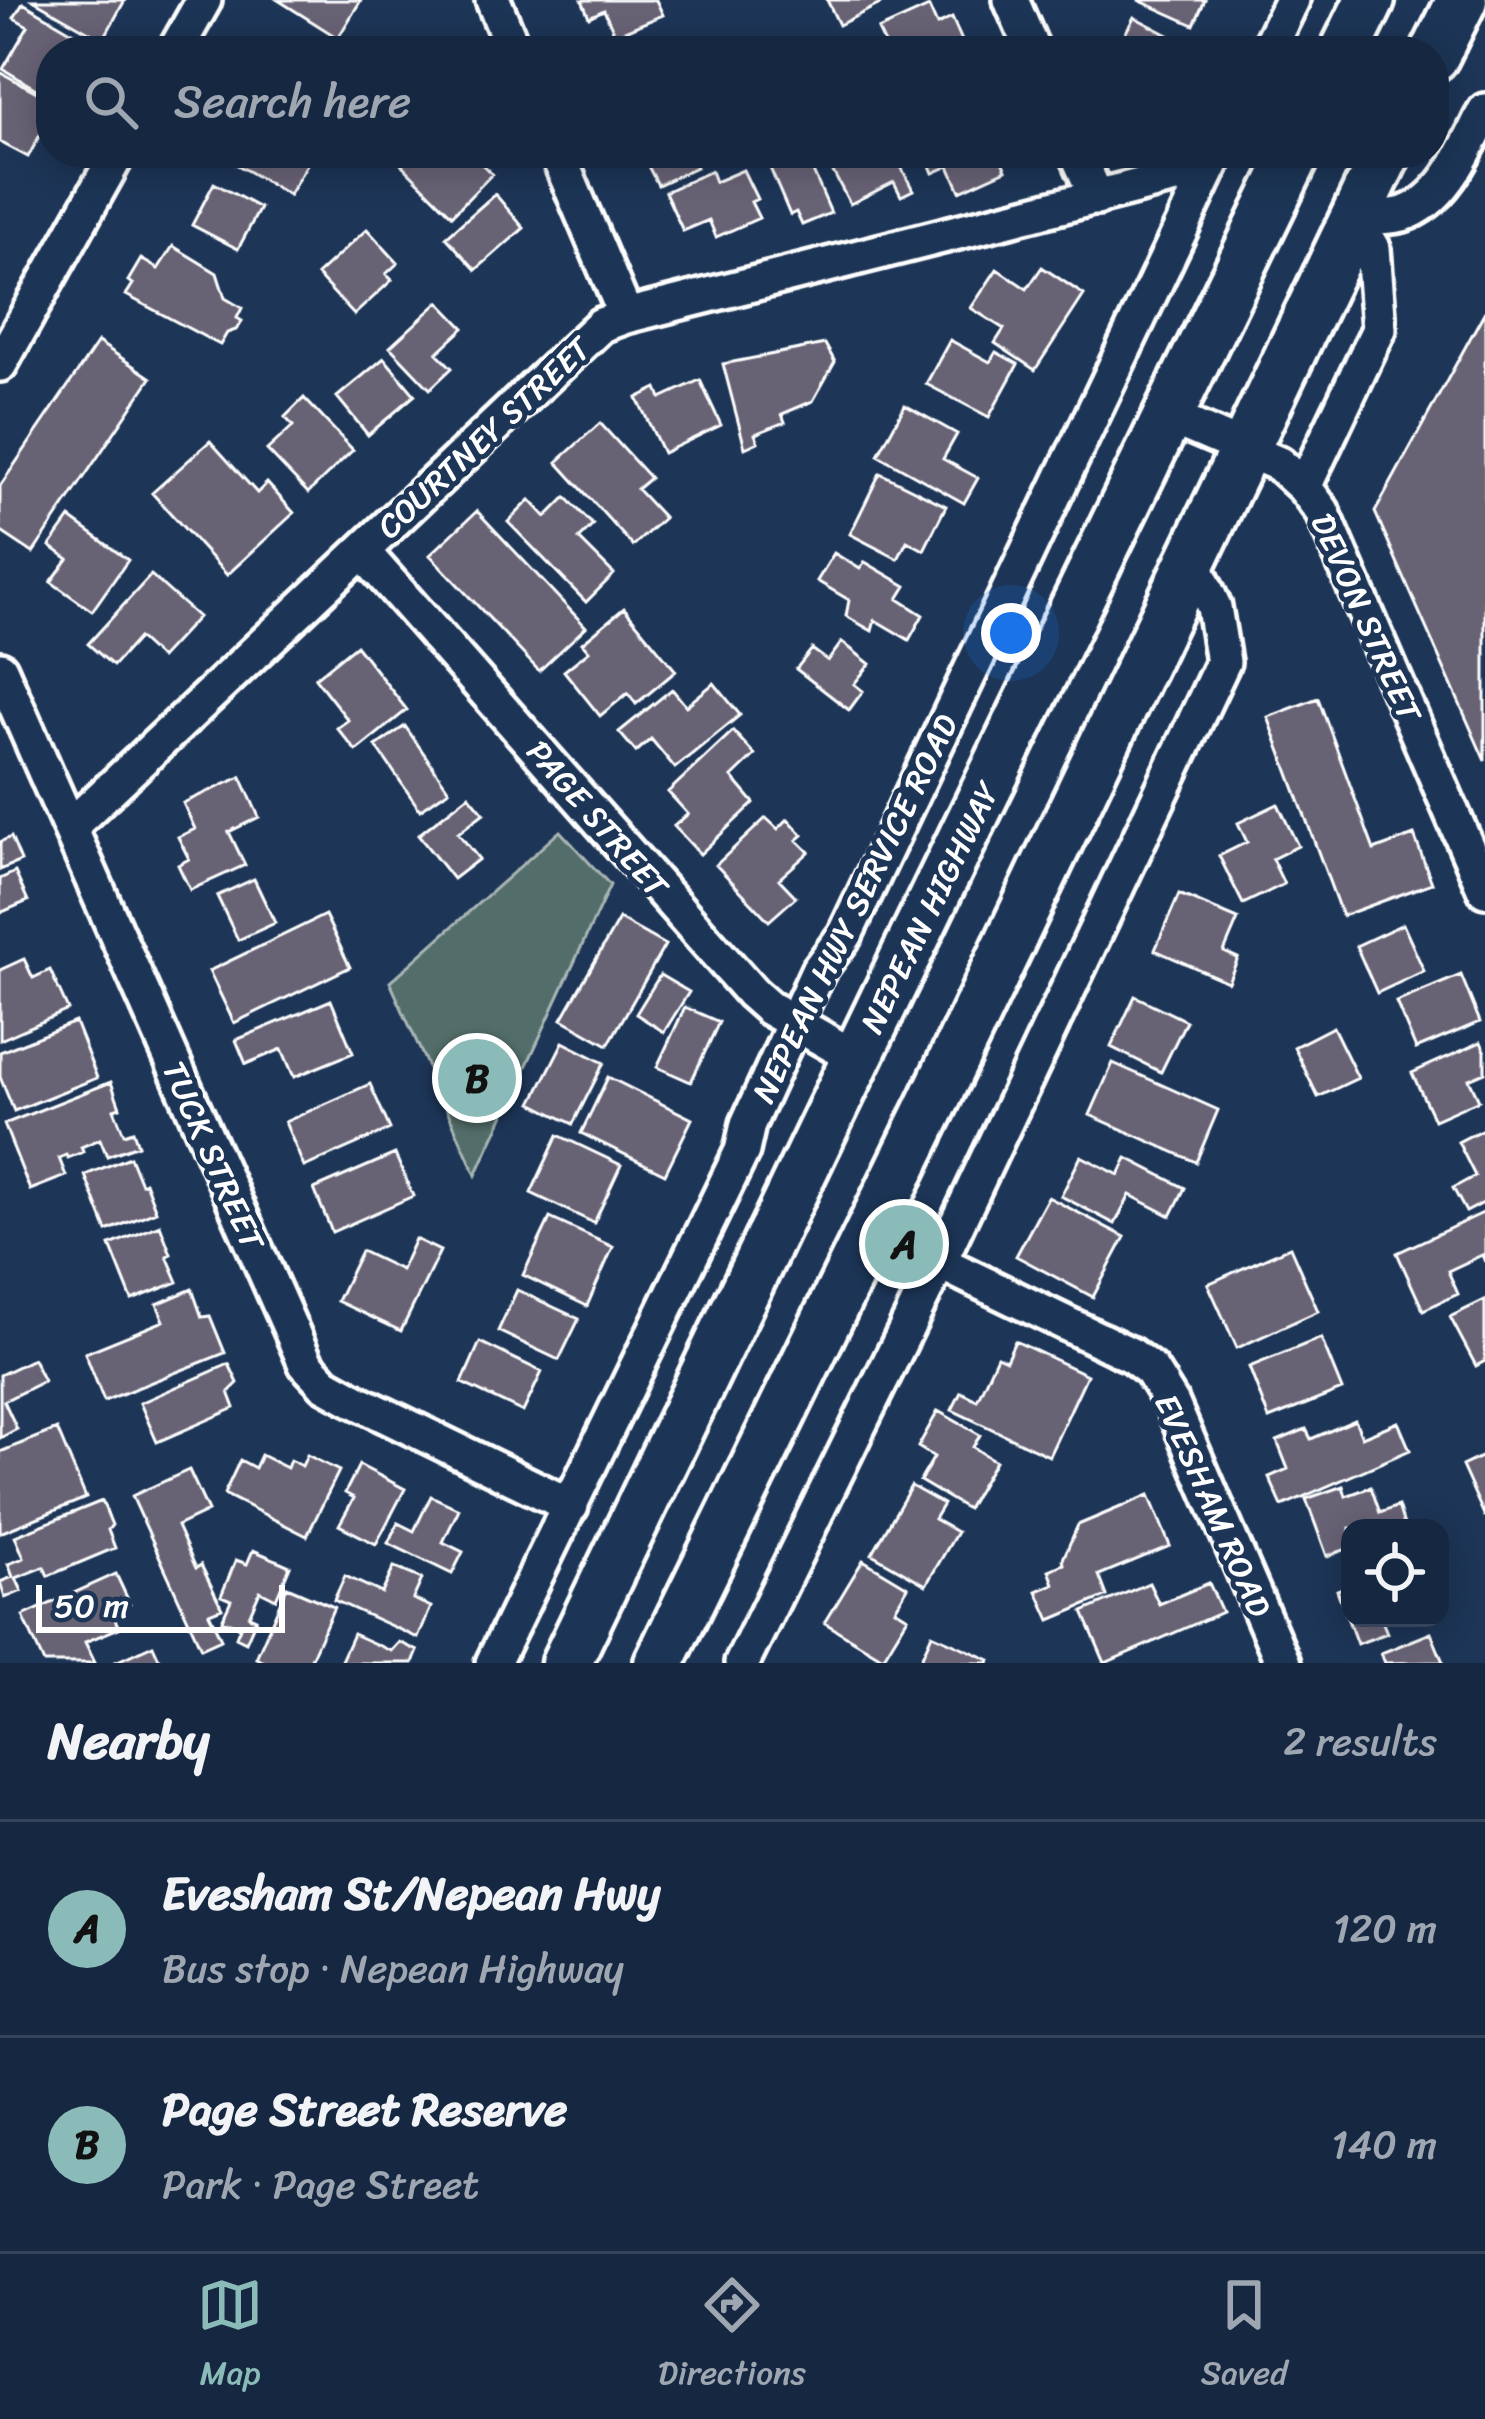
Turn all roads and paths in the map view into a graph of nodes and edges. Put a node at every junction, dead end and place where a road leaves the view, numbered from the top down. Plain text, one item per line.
1 (204, 0) edge
2 (493, 0) edge
3 (1011, 0) edge
4 (1292, 0) edge
5 (1370, 0) edge
6 (1462, 0) edge
7 (184, 36) edge
8 (508, 36) edge
9 (1027, 36) edge
10 (1274, 36) edge
11 (1352, 36) edge
12 (1444, 36) edge
13 (1485, 111) edge
14 (110, 168) edge
15 (563, 168) edge
16 (1084, 168) edge
17 (1209, 168) edge
18 (1289, 168) edge
19 (1379, 168) edge
20 (1097, 198) junction
21 (1355, 217) junction
22 (626, 316) junction
23 (0, 364) edge
24 (1170, 417) junction
25 (1243, 450) junction
26 (1304, 487) junction
27 (362, 551) junction
28 (1193, 562) junction
29 (0, 669) edge
30 (70, 827) junction
31 (1485, 890) edge
32 (795, 1024) junction
33 (856, 1058) junction
34 (939, 1262) junction
35 (571, 1506) junction
36 (493, 1663) edge
37 (566, 1663) edge
38 (659, 1663) edge
39 (742, 1663) edge
40 (1283, 1663) edge

1 - 7 street
2 - 8 street
3 - 9 street
4 - 10 street
5 - 11 highway
6 - 12 highway
13 - 21 street
14 - 23 street
15 - 22 street
16 - 20 street
17 - 20 street, COURTNEY STREET
17 - 32 street, NEPEAN HWY SERVICE ROAD
18 - 24 highway, NEPEAN HIGHWAY
19 - 21 highway
20 - 22 street, COURTNEY STREET
21 - 25 highway
21 - 26 street
22 - 27 street, COURTNEY STREET
24 - 25 street, DEVON STREET
24 - 33 highway, NEPEAN HIGHWAY
25 - 26 street, DEVON STREET
25 - 28 highway
26 - 31 street, DEVON STREET
27 - 30 street, COURTNEY STREET
27 - 32 street, PAGE STREET
28 - 34 street
28 - 38 highway
29 - 30 street, TUCK STREET
30 - 35 street, TUCK STREET
32 - 33 street, PAGE STREET
32 - 35 street, NEPEAN HWY SERVICE ROAD
33 - 37 highway, NEPEAN HIGHWAY
34 - 39 street
34 - 40 street, EVESHAM ROAD
35 - 36 street, NEPEAN HWY SERVICE ROAD

